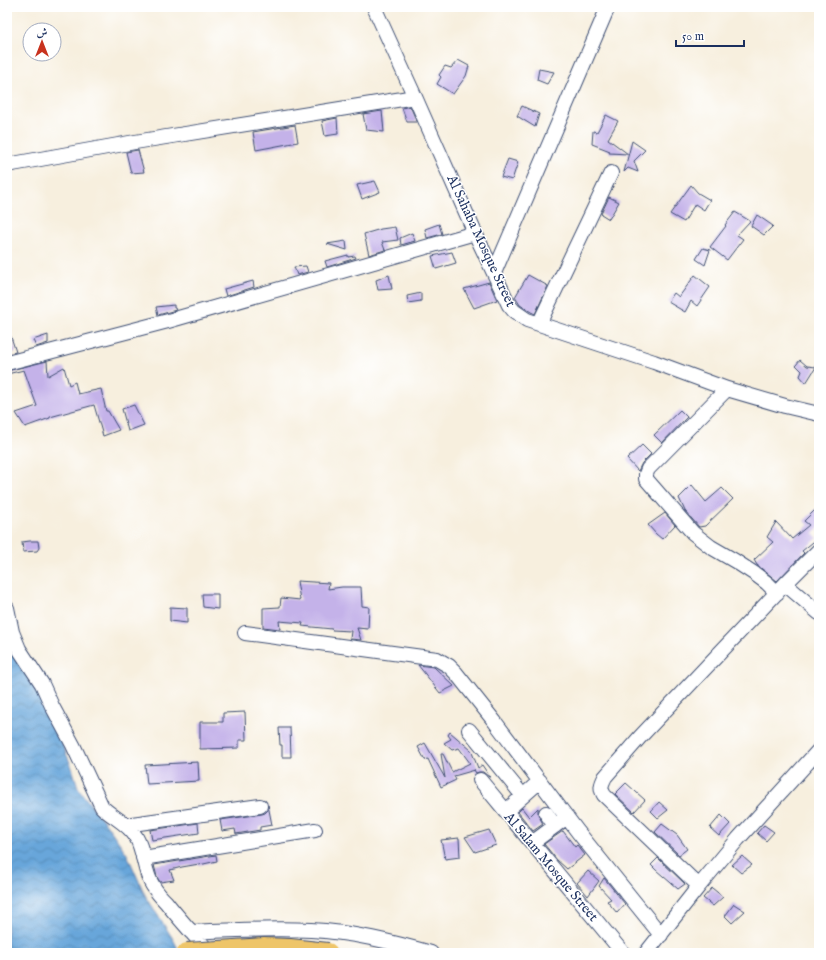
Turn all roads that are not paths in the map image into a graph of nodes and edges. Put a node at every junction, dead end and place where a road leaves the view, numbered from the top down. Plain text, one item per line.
1 (374, 7) edge
2 (608, 7) edge
3 (415, 97) junction
4 (7, 165) edge
5 (611, 173) dead end
6 (475, 234) junction
7 (494, 273) junction
8 (539, 324) junction
9 (7, 363) edge
10 (727, 389) junction
11 (819, 414) edge
12 (819, 550) edge
13 (781, 588) junction
14 (7, 608) edge
15 (819, 613) edge
16 (245, 632) dead end
17 (469, 730) dead end
18 (816, 759) edge
19 (480, 780) dead end
20 (540, 781) junction
21 (523, 796) junction
22 (260, 806) dead end
23 (506, 811) junction
24 (546, 813) dead end
25 (567, 817) junction
26 (125, 825) junction
27 (555, 826) junction
28 (315, 830) dead end
29 (532, 844) junction
30 (143, 858) junction
31 (699, 886) junction
32 (191, 932) junction
33 (661, 935) junction
34 (187, 953) edge
35 (210, 953) edge
36 (328, 953) edge
37 (431, 953) edge
38 (623, 953) edge
39 (646, 953) edge

1 - 3 street, Al Sahaba Mosque Street
2 - 7 street
3 - 4 street
3 - 6 street, Al Sahaba Mosque Street
5 - 8 street
6 - 7 street, Al Sahaba Mosque Street
6 - 9 street
7 - 8 street, Al Sahaba Mosque Street
8 - 10 street, Al Sahaba Mosque Street
10 - 11 street, Al Sahaba Mosque Street
10 - 13 street
12 - 13 street
13 - 15 street
13 - 31 street
14 - 26 street
16 - 20 street
17 - 21 street
18 - 31 street
19 - 23 street, Al Salam Mosque Street
20 - 21 street
20 - 25 street
21 - 23 street
22 - 26 street
23 - 29 street, Al Salam Mosque Street
24 - 27 street
25 - 27 street
25 - 33 street
26 - 30 street
27 - 29 street
28 - 30 street
29 - 38 street, Al Salam Mosque Street
30 - 32 street
31 - 33 street
32 - 35 street
32 - 37 street
33 - 39 street
34 - 36 highway, bridge

